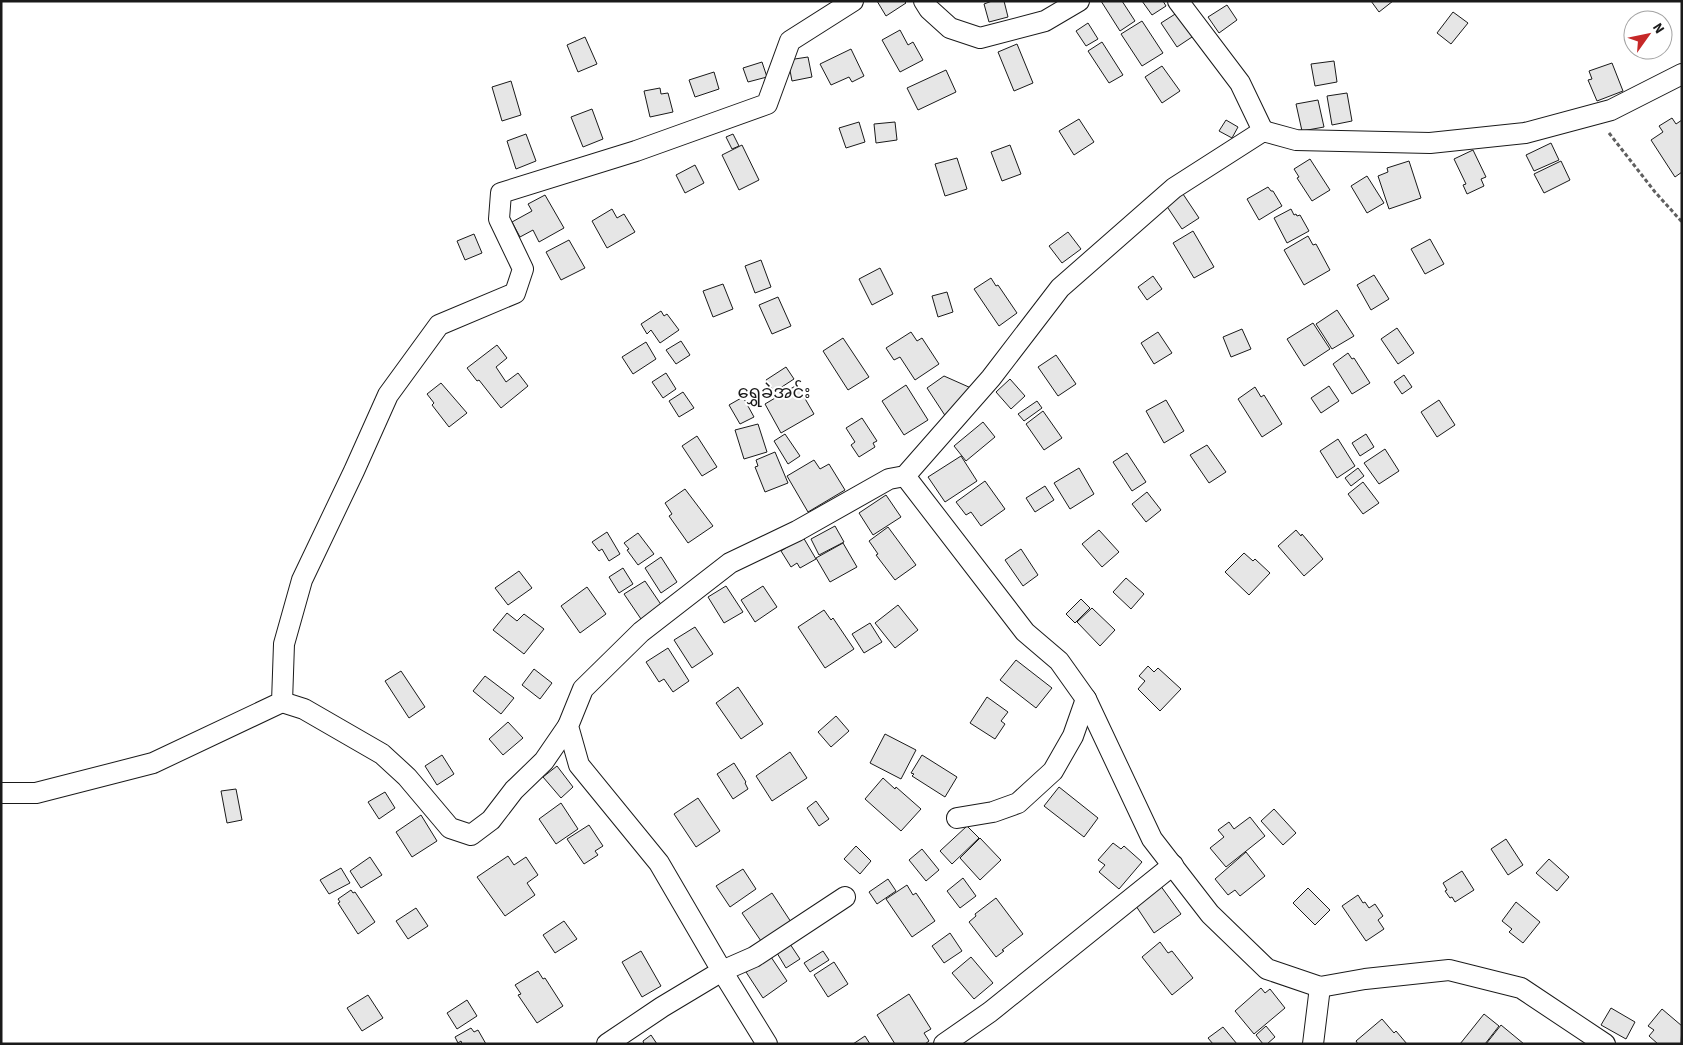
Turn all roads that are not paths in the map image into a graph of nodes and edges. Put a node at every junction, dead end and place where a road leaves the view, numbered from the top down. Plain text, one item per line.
1 (852, 1) edge
2 (924, 1) edge
3 (1079, 1) edge
4 (1178, 1) edge
5 (1682, 74) edge
6 (1263, 131) junction
7 (905, 476) junction
8 (1086, 699) junction
9 (282, 702) junction
10 (568, 726) junction
11 (1, 793) edge
12 (957, 818) dead end
13 (1172, 866) junction
14 (845, 897) dead end
15 (722, 971) junction
16 (1320, 987) junction
17 (607, 1044) edge
18 (767, 1044) edge
19 (944, 1044) edge
20 (1312, 1044) edge
21 (1605, 1044) edge

1 - 9 street
2 - 3 street
4 - 6 street
5 - 6 street
6 - 7 street
7 - 8 street
7 - 10 street
8 - 12 street
8 - 13 street
9 - 10 street
9 - 11 street
10 - 15 street
13 - 16 street
13 - 19 street
14 - 15 street
15 - 17 street
15 - 18 street
16 - 20 street
16 - 21 street

